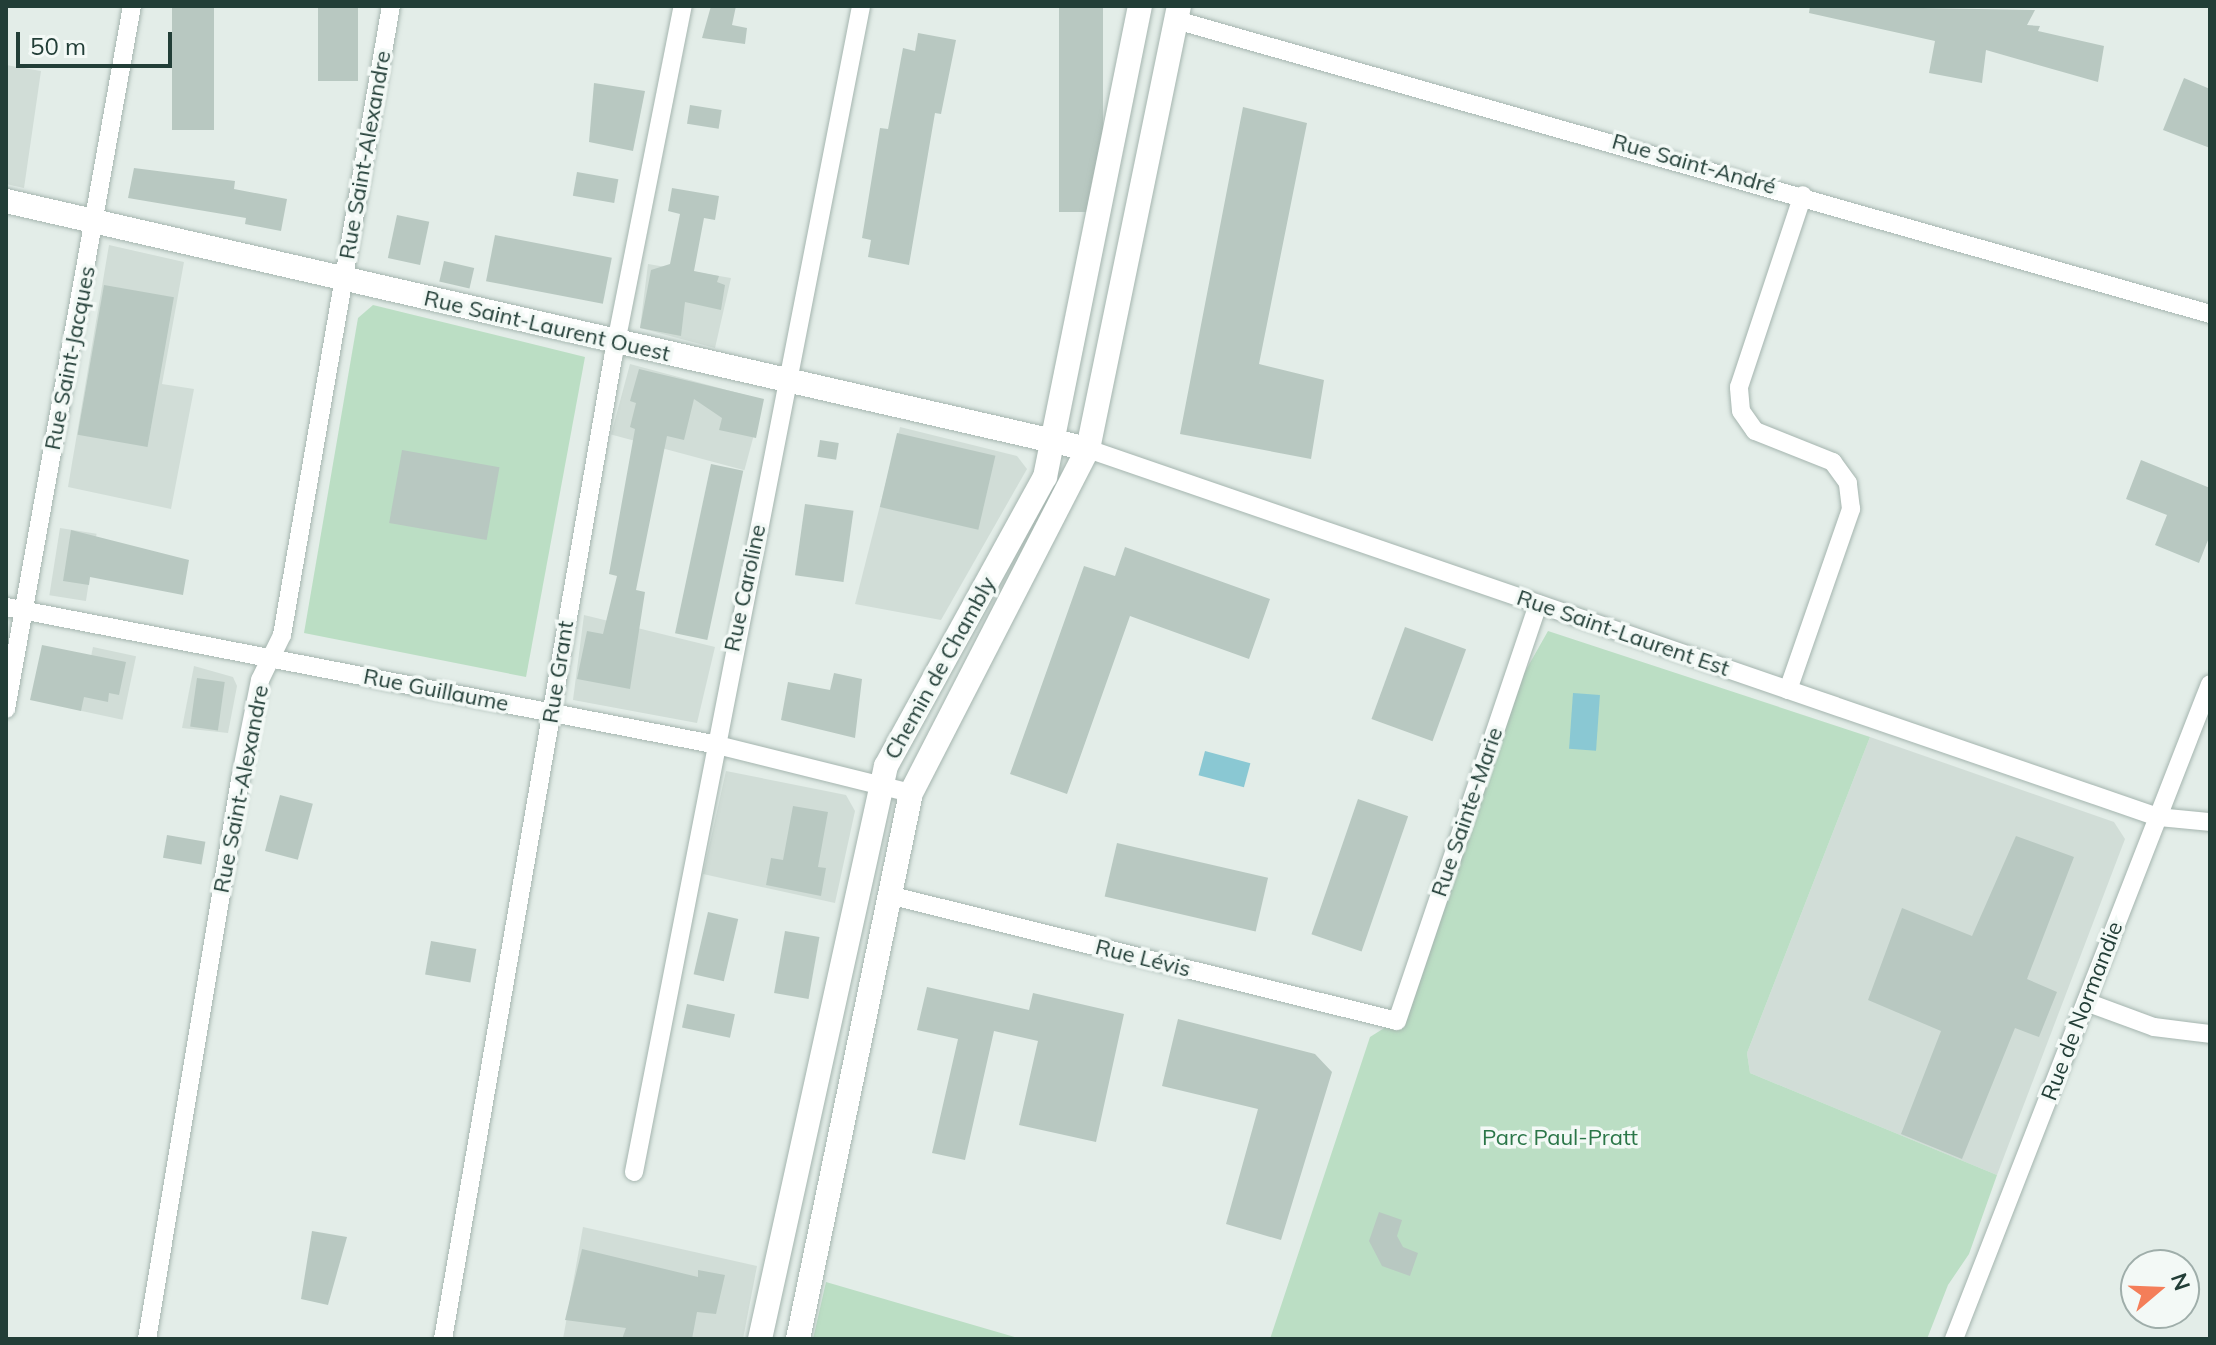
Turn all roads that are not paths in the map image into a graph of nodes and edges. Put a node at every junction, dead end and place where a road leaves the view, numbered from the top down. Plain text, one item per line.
1 (132, 6) edge
2 (391, 6) edge
3 (683, 6) edge
4 (861, 6) edge
5 (1140, 6) edge
6 (1177, 13) edge
7 (1803, 195) junction
8 (6, 201) edge
9 (97, 222) junction
10 (344, 279) junction
11 (2210, 314) edge
12 (617, 342) junction
13 (786, 383) junction
14 (1054, 442) junction
15 (1088, 449) junction
16 (1538, 604) junction
17 (15, 608) edge
18 (270, 659) junction
19 (2210, 684) edge
20 (1788, 690) junction
21 (6, 709) edge
22 (551, 713) junction
23 (713, 744) junction
24 (880, 784) junction
25 (911, 793) junction
26 (2158, 817) junction
27 (2210, 822) edge
28 (889, 895) junction
29 (2086, 1002) junction
30 (1397, 1021) joint
31 (2210, 1034) edge
32 (634, 1172) dead end
33 (147, 1339) edge
34 (443, 1339) edge
35 (760, 1339) edge
36 (798, 1339) edge
37 (1954, 1339) edge

1 - 9 street, Rue Saint-Jacques
2 - 10 street, Rue Saint-Alexandre
3 - 12 street, Rue Grant
4 - 13 street, Rue Caroline
5 - 14 main road, Chemin de Chambly
6 - 7 street, Rue Saint-André
6 - 15 main road, Chemin de Chambly
7 - 11 street, Rue Saint-André
7 - 20 street
8 - 9 main road, Rue Saint-Laurent Ouest
9 - 10 main road, Rue Saint-Laurent Ouest
9 - 17 street, Rue Saint-Jacques
10 - 12 main road, Rue Saint-Laurent Ouest
10 - 18 street, Rue Saint-Alexandre
12 - 13 main road, Rue Saint-Laurent Ouest
12 - 22 street, Rue Grant
13 - 14 main road, Rue Saint-Laurent Ouest
13 - 23 street, Rue Caroline
14 - 15 main road, Rue Saint-Laurent Ouest
14 - 24 main road, Chemin de Chambly
15 - 16 street, Rue Saint-Laurent Est
15 - 25 main road, Chemin de Chambly
16 - 20 street, Rue Saint-Laurent Est
16 - 30 street, Rue Sainte-Marie
17 - 18 street, Rue Guillaume
17 - 21 street, Rue Saint-Jacques
18 - 22 street, Rue Guillaume
18 - 33 street, Rue Saint-Alexandre
19 - 26 street, Rue de Normandie
20 - 26 street, Rue Saint-Laurent Est
22 - 23 street, Rue Guillaume
22 - 34 street, Rue Grant
23 - 24 street, Rue Guillaume
23 - 32 street, Rue Caroline
24 - 25 street, Rue Guillaume
24 - 35 main road, Chemin de Chambly
25 - 28 main road, Chemin de Chambly
26 - 27 street, Rue Saint-Laurent Est
26 - 29 street, Rue de Normandie
28 - 30 street, Rue Lévis
28 - 36 main road, Chemin de Chambly
29 - 31 street
29 - 37 street, Rue de Normandie

